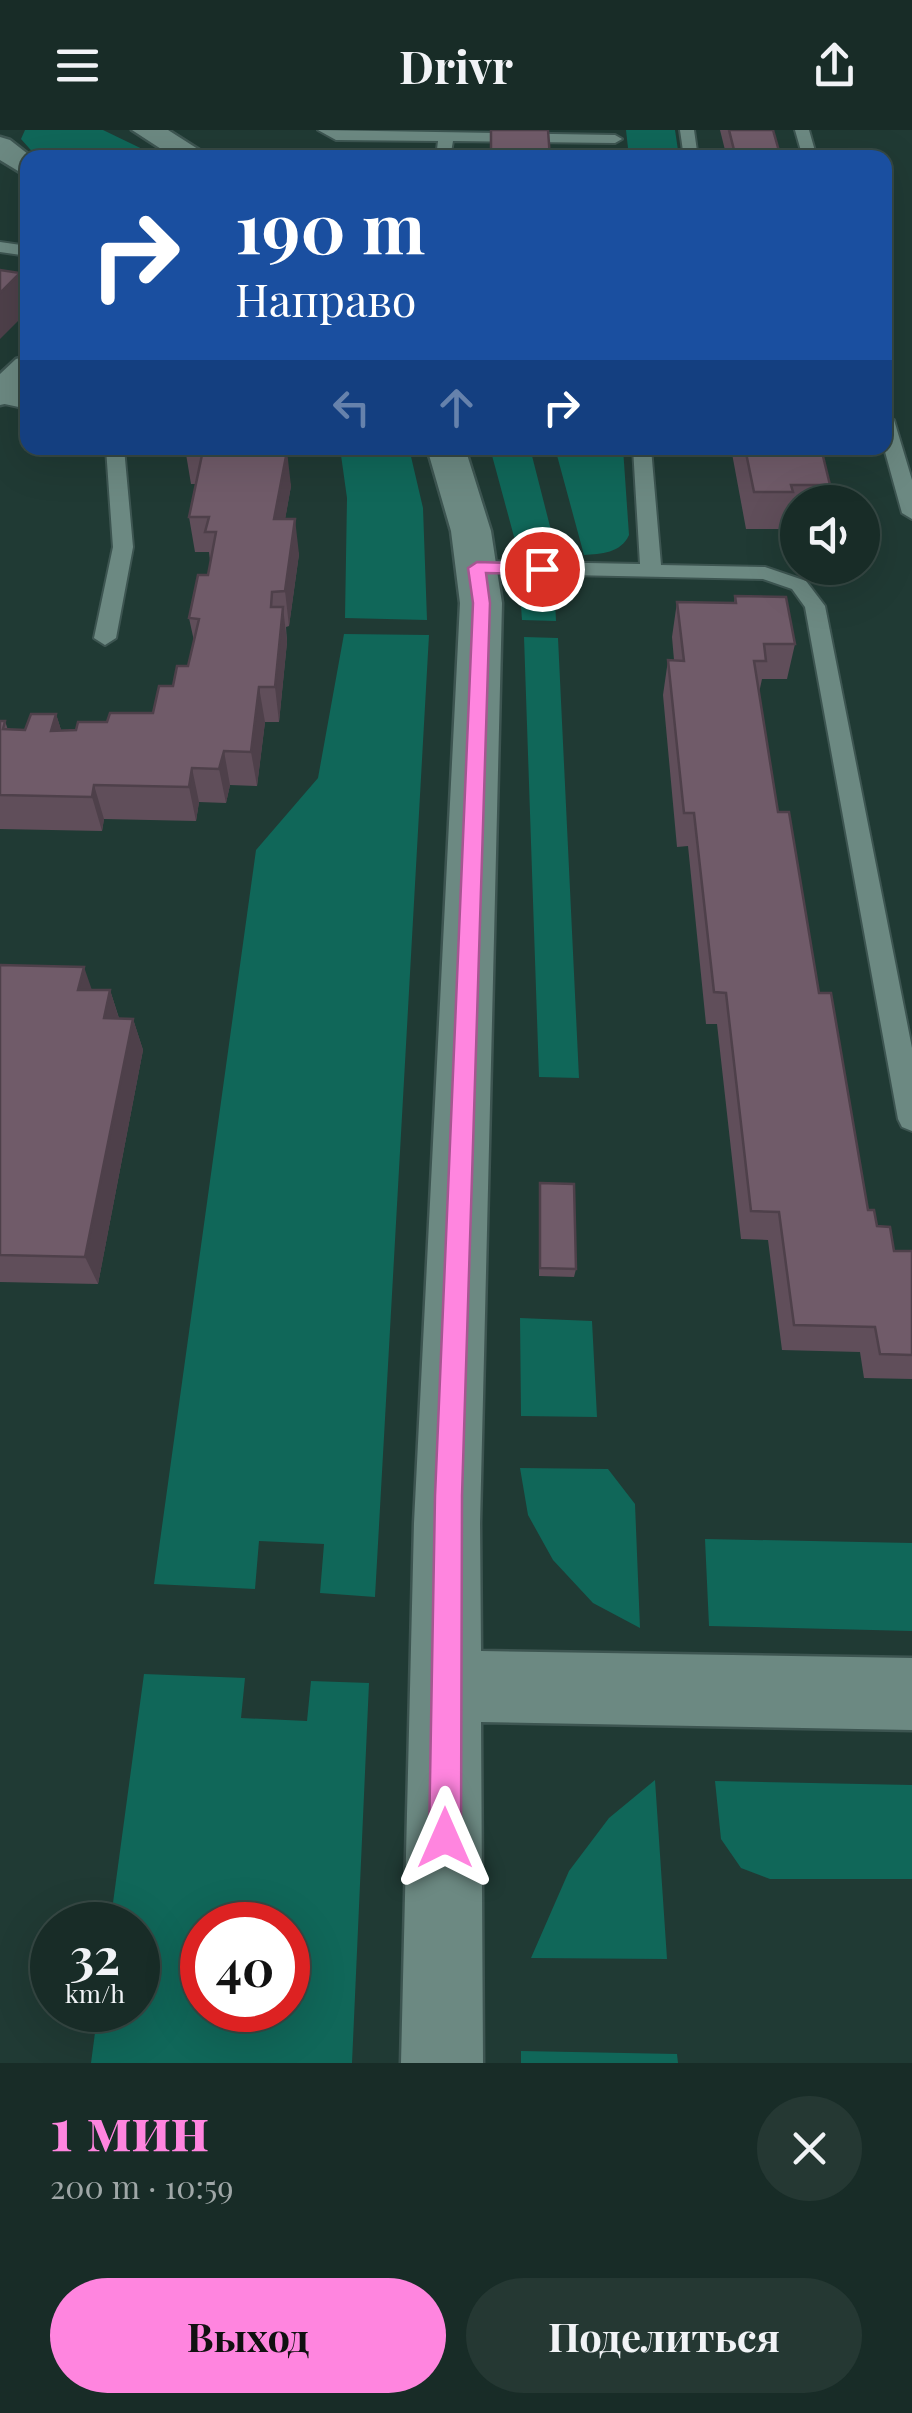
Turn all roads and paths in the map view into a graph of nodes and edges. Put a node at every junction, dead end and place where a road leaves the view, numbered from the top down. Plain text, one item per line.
1 (8, 130) edge
2 (146, 130) edge
3 (326, 130) edge
4 (446, 133) edge
5 (0, 135) edge
6 (614, 135) edge
7 (0, 146) edge
8 (183, 150) edge
9 (20, 162) edge
10 (20, 375) edge
11 (0, 396) edge
12 (892, 444) edge
13 (116, 455) edge
14 (449, 455) edge
15 (643, 455) edge
16 (912, 513) edge
17 (477, 568) junction
18 (651, 570) junction
19 (105, 638) dead end
20 (912, 1119) edge
21 (447, 1686) junction
22 (912, 1694) edge
23 (442, 2063) edge

1 - 5 street
2 - 8 street
3 - 4 lane
4 - 6 lane
7 - 9 street
10 - 11 street
12 - 16 lane
13 - 19 lane
14 - 17 street
15 - 18 lane
17 - 18 lane
17 - 21 street
18 - 20 lane
21 - 22 street
21 - 23 street

